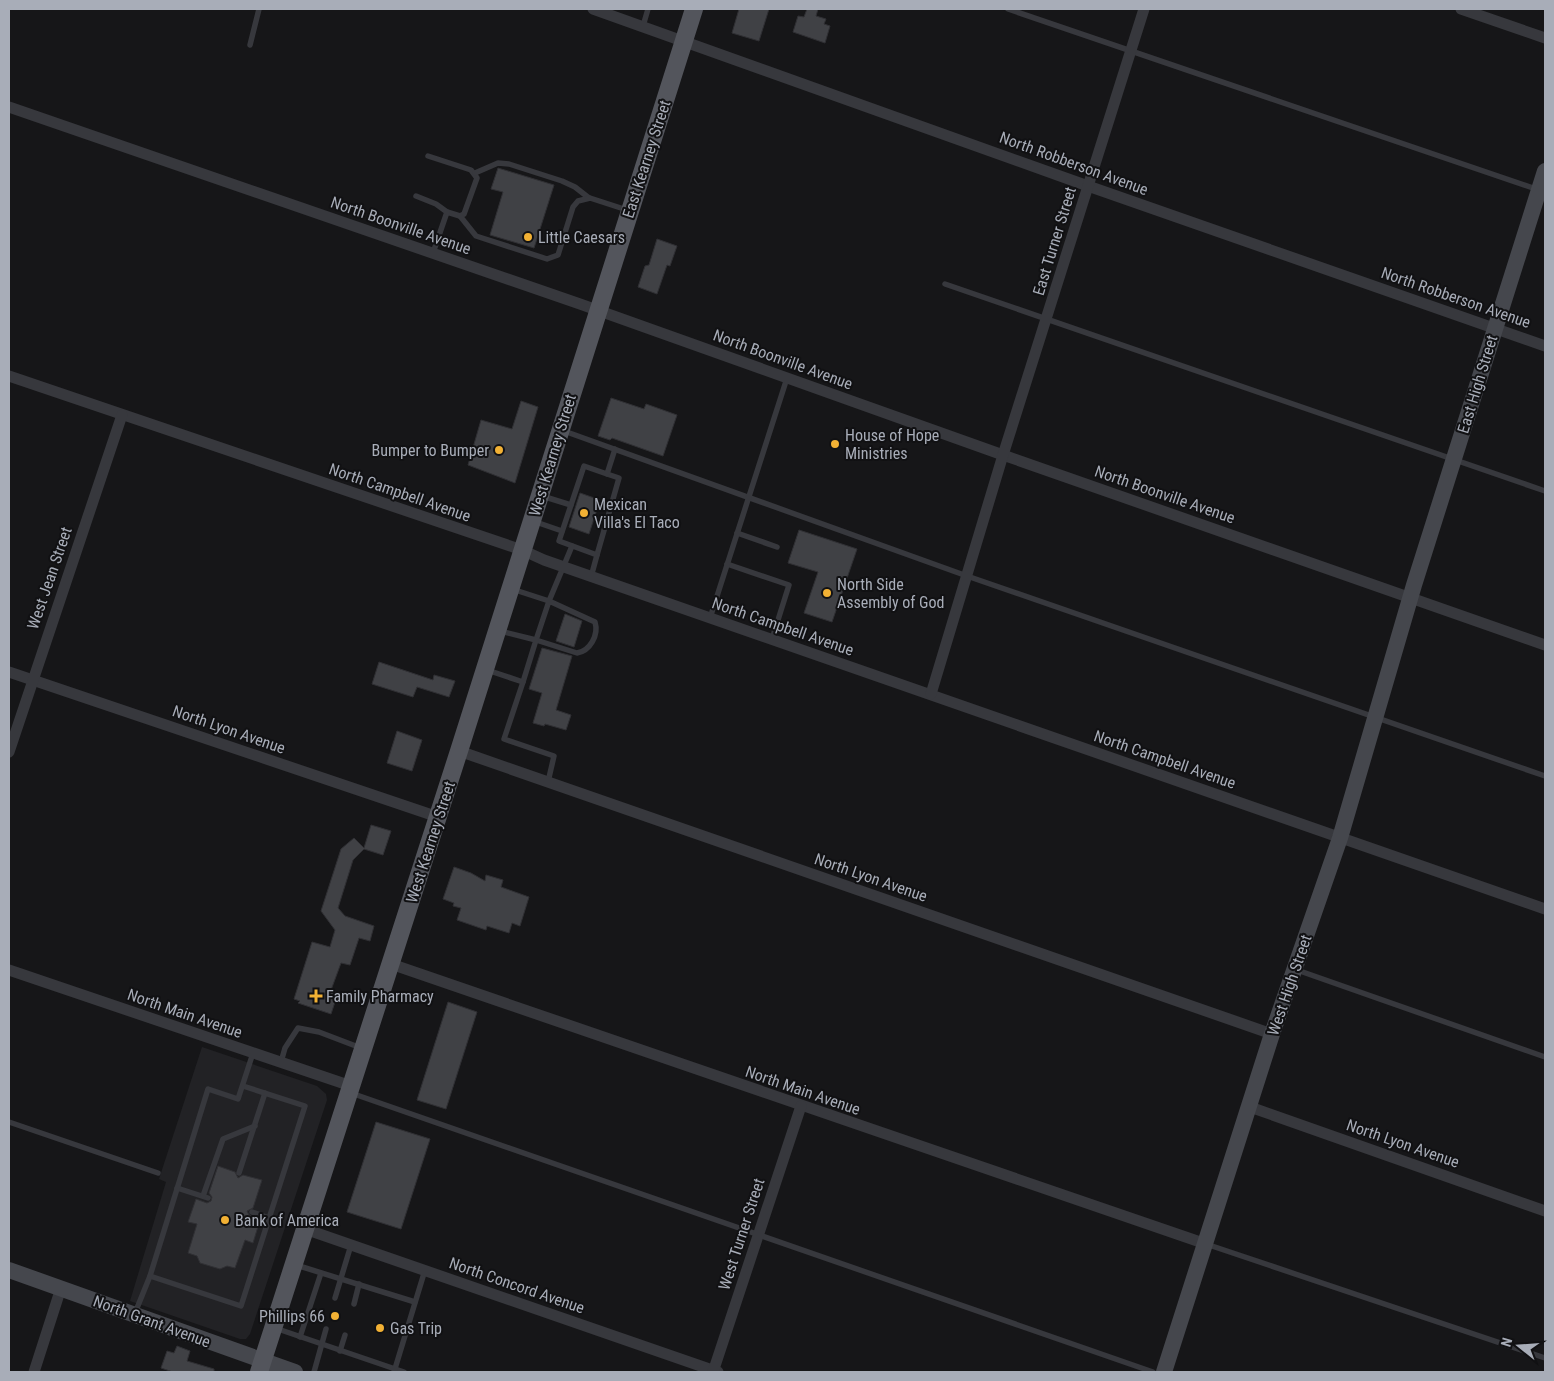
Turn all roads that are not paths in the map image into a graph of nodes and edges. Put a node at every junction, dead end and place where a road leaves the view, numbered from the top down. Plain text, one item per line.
1 (259, 9) edge
2 (593, 9) edge
3 (648, 9) edge
4 (694, 9) edge
5 (1008, 9) edge
6 (1144, 9) edge
7 (1461, 9) edge
8 (643, 26) junction
9 (1545, 38) edge
10 (684, 40) junction
11 (250, 46) dead end
12 (1131, 50) junction
13 (9, 107) edge
14 (428, 156) dead end
15 (1545, 171) edge
16 (475, 173) junction
17 (1088, 186) junction
18 (1542, 192) edge
19 (416, 196) dead end
20 (589, 198) junction
21 (629, 210) junction
22 (446, 212) junction
23 (460, 216) junction
24 (434, 253) junction
25 (945, 284) dead end
26 (597, 310) junction
27 (1046, 318) junction
28 (1494, 328) junction
29 (1545, 346) edge
30 (9, 376) edge
31 (787, 378) junction
32 (122, 415) junction
33 (560, 429) junction
34 (615, 449) junction
35 (1003, 455) junction
36 (1453, 459) junction
37 (607, 474) junction
38 (1545, 491) edge
39 (539, 495) junction
40 (749, 497) junction
41 (570, 505) junction
42 (531, 521) junction
43 (562, 531) junction
44 (737, 534) junction
45 (572, 546) junction
46 (778, 547) dead end
47 (522, 550) junction
48 (597, 554) junction
49 (727, 564) junction
50 (563, 567) junction
51 (967, 576) junction
52 (591, 577) junction
53 (510, 588) junction
54 (1410, 597) junction
55 (549, 601) junction
56 (710, 618) junction
57 (497, 630) junction
58 (772, 639) junction
59 (536, 640) junction
60 (1545, 645) edge
61 (485, 669) junction
62 (9, 672) edge
63 (32, 679) junction
64 (523, 682) junction
65 (931, 694) junction
66 (1375, 717) junction
67 (459, 751) junction
68 (9, 752) edge
69 (1545, 776) edge
70 (548, 782) junction
71 (438, 818) junction
72 (1340, 838) junction
73 (1545, 909) edge
74 (391, 964) junction
75 (9, 970) edge
76 (1294, 970) junction
77 (1272, 1034) junction
78 (364, 1049) junction
79 (253, 1053) junction
80 (1545, 1057) edge
81 (281, 1062) junction
82 (242, 1086) junction
83 (350, 1089) junction
84 (265, 1093) junction
85 (801, 1106) junction
86 (1250, 1107) junction
87 (9, 1122) edge
88 (255, 1126) junction
89 (158, 1173) dead end
90 (239, 1173) dead end
91 (177, 1188) junction
92 (1545, 1211) edge
93 (252, 1212) dead end
94 (269, 1218) junction
95 (306, 1229) junction
96 (758, 1234) junction
97 (1206, 1244) junction
98 (351, 1245) junction
99 (294, 1265) junction
100 (9, 1270) edge
101 (425, 1270) junction
102 (321, 1273) junction
103 (150, 1276) junction
104 (341, 1279) junction
105 (359, 1284) junction
106 (61, 1288) junction
107 (335, 1298) dead end
108 (416, 1302) junction
109 (354, 1304) dead end
110 (134, 1315) junction
111 (273, 1328) junction
112 (326, 1329) dead end
113 (345, 1335) dead end
114 (300, 1338) junction
115 (321, 1344) junction
116 (340, 1351) junction
117 (1545, 1358) edge
118 (261, 1366) edge
119 (394, 1371) edge
120 (34, 1372) edge
121 (295, 1372) edge
122 (314, 1372) edge
123 (404, 1372) edge
124 (715, 1372) edge
125 (1153, 1372) edge
126 (1164, 1372) edge

1 - 11 lane
2 - 8 street, North Robberson Avenue
3 - 8 lane
4 - 10 main road, East Kearney Street
5 - 12 lane
6 - 12 street, East Turner Street
7 - 9 street
8 - 10 street, North Robberson Avenue
10 - 17 street, North Robberson Avenue
10 - 21 main road, East Kearney Street
12 - 17 street, East Turner Street
12 - 18 lane
13 - 24 street, North Boonville Avenue
14 - 16 lane
15 - 18 street, East High Street
16 - 20 lane
16 - 23 lane
17 - 27 street, East Turner Street
17 - 28 street, North Robberson Avenue
18 - 28 street, East High Street
19 - 22 lane
20 - 21 lane
20 - 23 lane
21 - 26 main road, East Kearney Street
22 - 23 lane
22 - 24 lane
24 - 26 street, North Boonville Avenue
25 - 27 lane
26 - 31 street, North Boonville Avenue
26 - 33 main road, West Kearney Street
27 - 35 street, East Turner Street
27 - 36 lane
28 - 29 street, North Robberson Avenue
28 - 36 street, East High Street
30 - 32 street, North Campbell Avenue
31 - 35 street, North Boonville Avenue
31 - 40 lane
32 - 47 street, North Campbell Avenue
32 - 63 street, West Jean Street
33 - 34 lane
33 - 39 main road, West Kearney Street
34 - 37 lane
34 - 40 lane
35 - 51 street
35 - 54 street, North Boonville Avenue
36 - 38 lane
36 - 54 street, East High Street
37 - 41 lane
37 - 48 lane
39 - 41 lane
39 - 42 main road, West Kearney Street
40 - 44 lane
40 - 51 lane
41 - 43 lane
42 - 43 lane
42 - 47 main road, West Kearney Street
43 - 45 lane
44 - 46 lane
44 - 49 lane
45 - 48 lane
45 - 50 lane
47 - 50 street, North Campbell Avenue
47 - 53 main road, West Kearney Street
48 - 52 lane
49 - 56 lane
49 - 58 lane
50 - 52 street, North Campbell Avenue
50 - 55 lane
51 - 65 street
51 - 66 lane
52 - 56 street, North Campbell Avenue
53 - 55 lane
53 - 57 main road, West Kearney Street
54 - 60 street, North Boonville Avenue
54 - 66 street, West High Street
55 - 59 lane
55 - 59 lane
56 - 58 street, North Campbell Avenue
57 - 59 lane
57 - 61 main road, West Kearney Street
58 - 65 street, North Campbell Avenue
59 - 64 lane
61 - 64 lane
61 - 67 main road, West Kearney Street
62 - 63 street, North Lyon Avenue
63 - 68 street, West Jean Street
63 - 71 street, North Lyon Avenue
64 - 70 lane
65 - 72 street, North Campbell Avenue
66 - 69 lane
66 - 72 street, West High Street
67 - 70 street, North Lyon Avenue
67 - 71 main road, West Kearney Street
70 - 77 street, North Lyon Avenue
71 - 74 main road, West Kearney Street
72 - 73 street, North Campbell Avenue
72 - 76 street, West High Street
74 - 78 main road, West Kearney Street
74 - 85 street, North Main Avenue
75 - 79 street, North Main Avenue
76 - 77 street, West High Street
76 - 80 lane
77 - 86 street, West High Street
78 - 81 lane
78 - 83 main road, West Kearney Street
79 - 81 street, North Main Avenue
79 - 82 lane
81 - 83 street, North Main Avenue
82 - 84 lane
82 - 91 lane
83 - 95 main road, West Kearney Street
83 - 96 lane
84 - 88 lane
84 - 94 lane
85 - 96 street, West Turner Street
85 - 97 street, North Main Avenue
86 - 92 street, North Lyon Avenue
86 - 97 street, West High Street
87 - 89 lane
88 - 90 lane
88 - 91 lane
91 - 103 lane
93 - 94 lane
94 - 103 lane
95 - 98 street, North Concord Avenue
95 - 99 main road, West Kearney Street
96 - 124 street, West Turner Street
96 - 125 lane
97 - 117 lane
97 - 126 street, West High Street
98 - 101 street, North Concord Avenue
98 - 104 lane
99 - 102 lane
99 - 111 main road, West Kearney Street
100 - 106 street, North Grant Avenue
101 - 108 lane
101 - 124 street, North Concord Avenue
102 - 104 lane
102 - 114 lane
103 - 110 lane
104 - 105 lane
104 - 107 lane
105 - 108 lane
105 - 109 lane
106 - 110 street, North Grant Avenue
106 - 120 street
108 - 119 lane
110 - 118 street, North Grant Avenue
111 - 114 lane
111 - 118 main road, West Kearney Street
112 - 115 lane
113 - 116 lane
114 - 115 lane
115 - 116 lane
115 - 122 lane
116 - 119 lane
118 - 121 street, North Grant Avenue
119 - 123 lane

